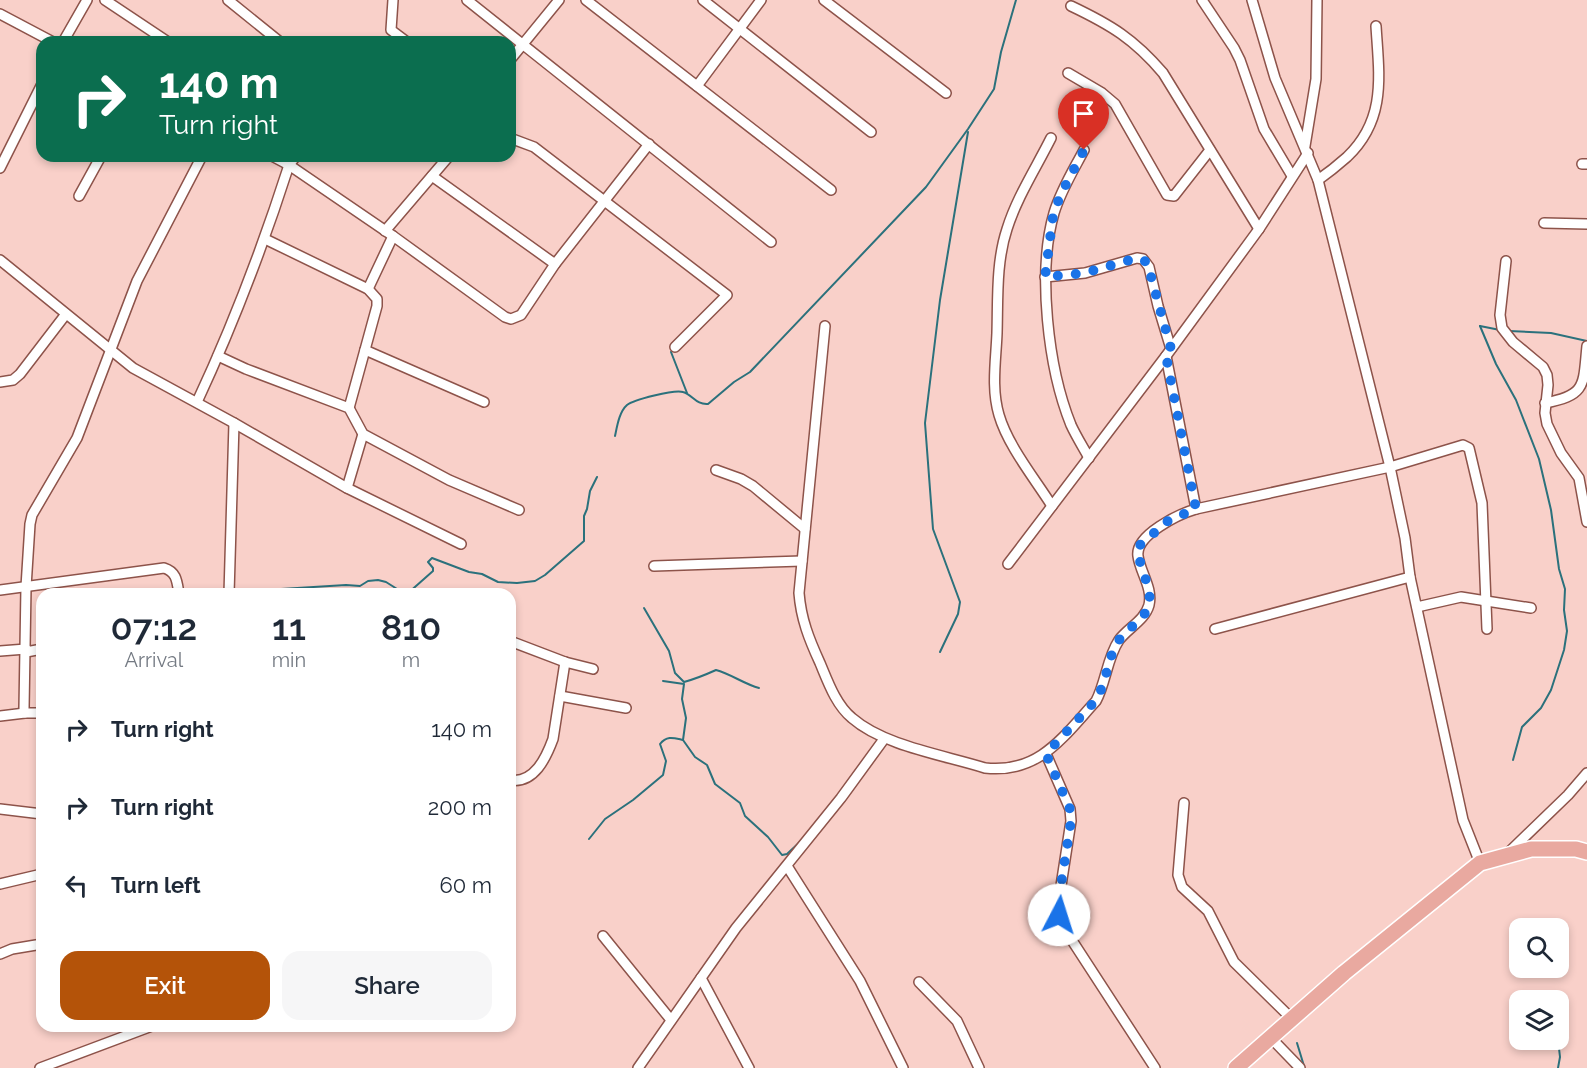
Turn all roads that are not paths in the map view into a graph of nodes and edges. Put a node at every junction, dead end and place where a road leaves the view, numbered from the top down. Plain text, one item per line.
1 (87, 0) edge
2 (105, 0) edge
3 (228, 0) edge
4 (393, 0) edge
5 (467, 0) edge
6 (559, 0) edge
7 (586, 0) edge
8 (703, 0) edge
9 (761, 0) edge
10 (824, 0) edge
11 (1202, 0) edge
12 (1252, 0) edge
13 (1317, 0) edge
14 (1071, 6) dead end
15 (0, 14) edge
16 (1376, 26) dead end
17 (740, 29) junction
18 (42, 36) edge
19 (66, 36) edge
20 (159, 36) edge
21 (273, 36) edge
22 (399, 36) edge
23 (513, 36) edge
24 (516, 38) edge
25 (523, 44) junction
26 (516, 53) edge
27 (1068, 73) dead end
28 (697, 86) junction
29 (946, 93) dead end
30 (36, 96) edge
31 (871, 132) dead end
32 (1051, 138) dead end
33 (516, 140) edge
34 (649, 144) junction
35 (1306, 149) junction
36 (1084, 150) dead end
37 (1210, 150) junction
38 (98, 162) edge
39 (199, 162) edge
40 (292, 162) edge
41 (444, 162) edge
42 (0, 168) edge
43 (432, 176) junction
44 (1292, 177) junction
45 (1318, 180) junction
46 (831, 190) dead end
47 (79, 196) dead end
48 (605, 201) junction
49 (1544, 223) dead end
50 (1587, 224) edge
51 (1259, 230) junction
52 (389, 234) junction
53 (265, 239) junction
54 (771, 242) dead end
55 (1506, 261) dead end
56 (1, 263) edge
57 (555, 264) junction
58 (1045, 277) junction
59 (368, 289) junction
60 (66, 314) junction
61 (825, 326) dead end
62 (1587, 346) edge
63 (675, 347) dead end
64 (110, 349) junction
65 (365, 350) junction
66 (1168, 352) junction
67 (218, 356) junction
68 (0, 382) edge
69 (197, 402) junction
70 (484, 402) dead end
71 (1545, 403) junction
72 (349, 408) junction
73 (234, 423) junction
74 (363, 435) junction
75 (1089, 458) junction
76 (1390, 467) junction
77 (716, 470) dead end
78 (347, 488) junction
79 (1585, 500) edge
80 (1052, 506) junction
81 (1196, 509) junction
82 (519, 510) dead end
83 (1587, 522) edge
84 (805, 528) junction
85 (461, 544) dead end
86 (802, 561) junction
87 (1008, 564) dead end
88 (654, 566) dead end
89 (1410, 577) junction
90 (26, 587) junction
91 (178, 588) edge
92 (230, 588) edge
93 (0, 590) edge
94 (1486, 600) junction
95 (1417, 607) junction
96 (1531, 608) dead end
97 (1215, 629) dead end
98 (1487, 629) dead end
99 (516, 643) edge
100 (36, 650) edge
101 (0, 651) edge
102 (26, 651) junction
103 (565, 662) junction
104 (593, 669) dead end
105 (560, 696) junction
106 (626, 708) dead end
107 (25, 713) junction
108 (36, 713) edge
109 (0, 716) edge
110 (884, 739) junction
111 (1046, 754) junction
112 (1587, 773) edge
113 (516, 780) edge
114 (1184, 803) dead end
115 (0, 809) edge
116 (36, 813) edge
117 (1587, 852) edge
118 (1504, 856) junction
119 (1480, 864) junction
120 (787, 866) junction
121 (36, 875) edge
122 (0, 884) edge
123 (603, 936) dead end
124 (36, 945) edge
125 (0, 954) edge
126 (701, 978) junction
127 (919, 982) dead end
128 (672, 1020) junction
129 (1292, 1020) junction
130 (138, 1032) edge
131 (1271, 1038) junction
132 (64, 1064) edge
133 (40, 1068) edge
134 (638, 1068) edge
135 (749, 1068) edge
136 (903, 1068) edge
137 (979, 1068) edge
138 (1155, 1068) edge
139 (1236, 1068) edge
140 (1300, 1068) edge

1 - 19 street
2 - 20 street
3 - 21 street
4 - 22 street
5 - 23 street
6 - 25 street
7 - 28 street
8 - 17 street
9 - 17 street
10 - 29 street
11 - 44 street
12 - 35 street
13 - 35 street
14 - 37 street
15 - 18 street
16 - 45 street
17 - 28 street
17 - 31 street
24 - 25 street
25 - 26 street
25 - 34 street
27 - 37 street
28 - 46 street
30 - 42 street
32 - 80 street
33 - 48 street
34 - 48 street
34 - 54 street
35 - 44 street
35 - 45 street
36 - 58 street
37 - 51 street
38 - 47 street
39 - 64 street
40 - 52 street
40 - 53 street
41 - 43 street
43 - 52 street
43 - 57 street
44 - 51 street
45 - 76 street
48 - 57 street
48 - 63 street
49 - 50 street
51 - 66 street
52 - 57 street
52 - 59 street
53 - 59 street
53 - 67 street
55 - 71 street
56 - 60 street
58 - 66 street
58 - 75 street
59 - 65 street
60 - 64 street
60 - 68 street
61 - 84 street
62 - 71 street
64 - 69 street
64 - 90 street
65 - 70 street
65 - 72 street
66 - 75 street
66 - 81 street
67 - 69 street
67 - 72 street
69 - 73 street
71 - 79 street
72 - 74 street
73 - 78 street
73 - 92 street
74 - 78 street
74 - 82 street
75 - 80 street
76 - 81 street
76 - 89 street
76 - 94 street
77 - 84 street
78 - 85 street
79 - 83 street
80 - 87 street
81 - 111 street
84 - 86 street
86 - 88 street
86 - 110 street
89 - 95 street
89 - 97 street
90 - 91 street
90 - 93 street
90 - 102 street
94 - 95 street
94 - 96 street
94 - 98 street
95 - 119 street
99 - 103 street
100 - 102 street
101 - 102 street
102 - 107 street
103 - 104 street
103 - 105 street
105 - 106 street
105 - 113 street
107 - 108 street
107 - 109 street
110 - 111 street
110 - 120 street
111 - 138 street
112 - 118 street
114 - 129 street
115 - 116 street
117 - 118 main road
118 - 119 main road
119 - 129 main road
120 - 126 street
120 - 136 street
121 - 122 street
123 - 128 street
124 - 125 street
126 - 128 street
126 - 135 street
127 - 137 street
128 - 134 street
129 - 131 main road
130 - 132 street
131 - 139 main road
131 - 140 street
132 - 133 street

